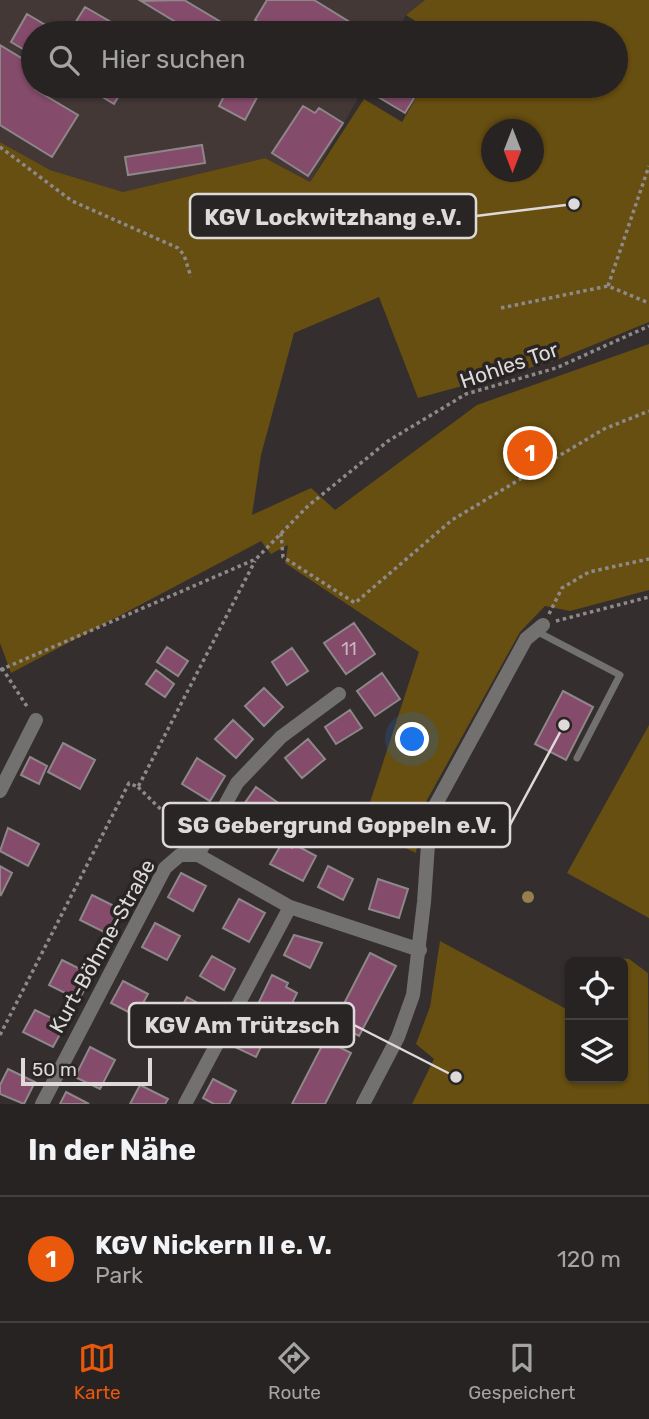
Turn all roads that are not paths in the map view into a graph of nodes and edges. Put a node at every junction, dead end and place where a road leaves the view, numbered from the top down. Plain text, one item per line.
1 (539, 627) joint
2 (339, 694) dead end
3 (36, 720) road end
4 (577, 758) dead end
5 (0, 790) edge
6 (200, 852) junction
7 (290, 907) junction
8 (420, 950) junction
9 (41, 1104) edge
10 (185, 1104) edge
11 (363, 1104) edge

1 - 4 lane
1 - 8 street
2 - 6 street
3 - 5 street
6 - 7 street
6 - 9 street, Kurt-Böhme-Straße
7 - 8 street
7 - 10 street
8 - 11 street

